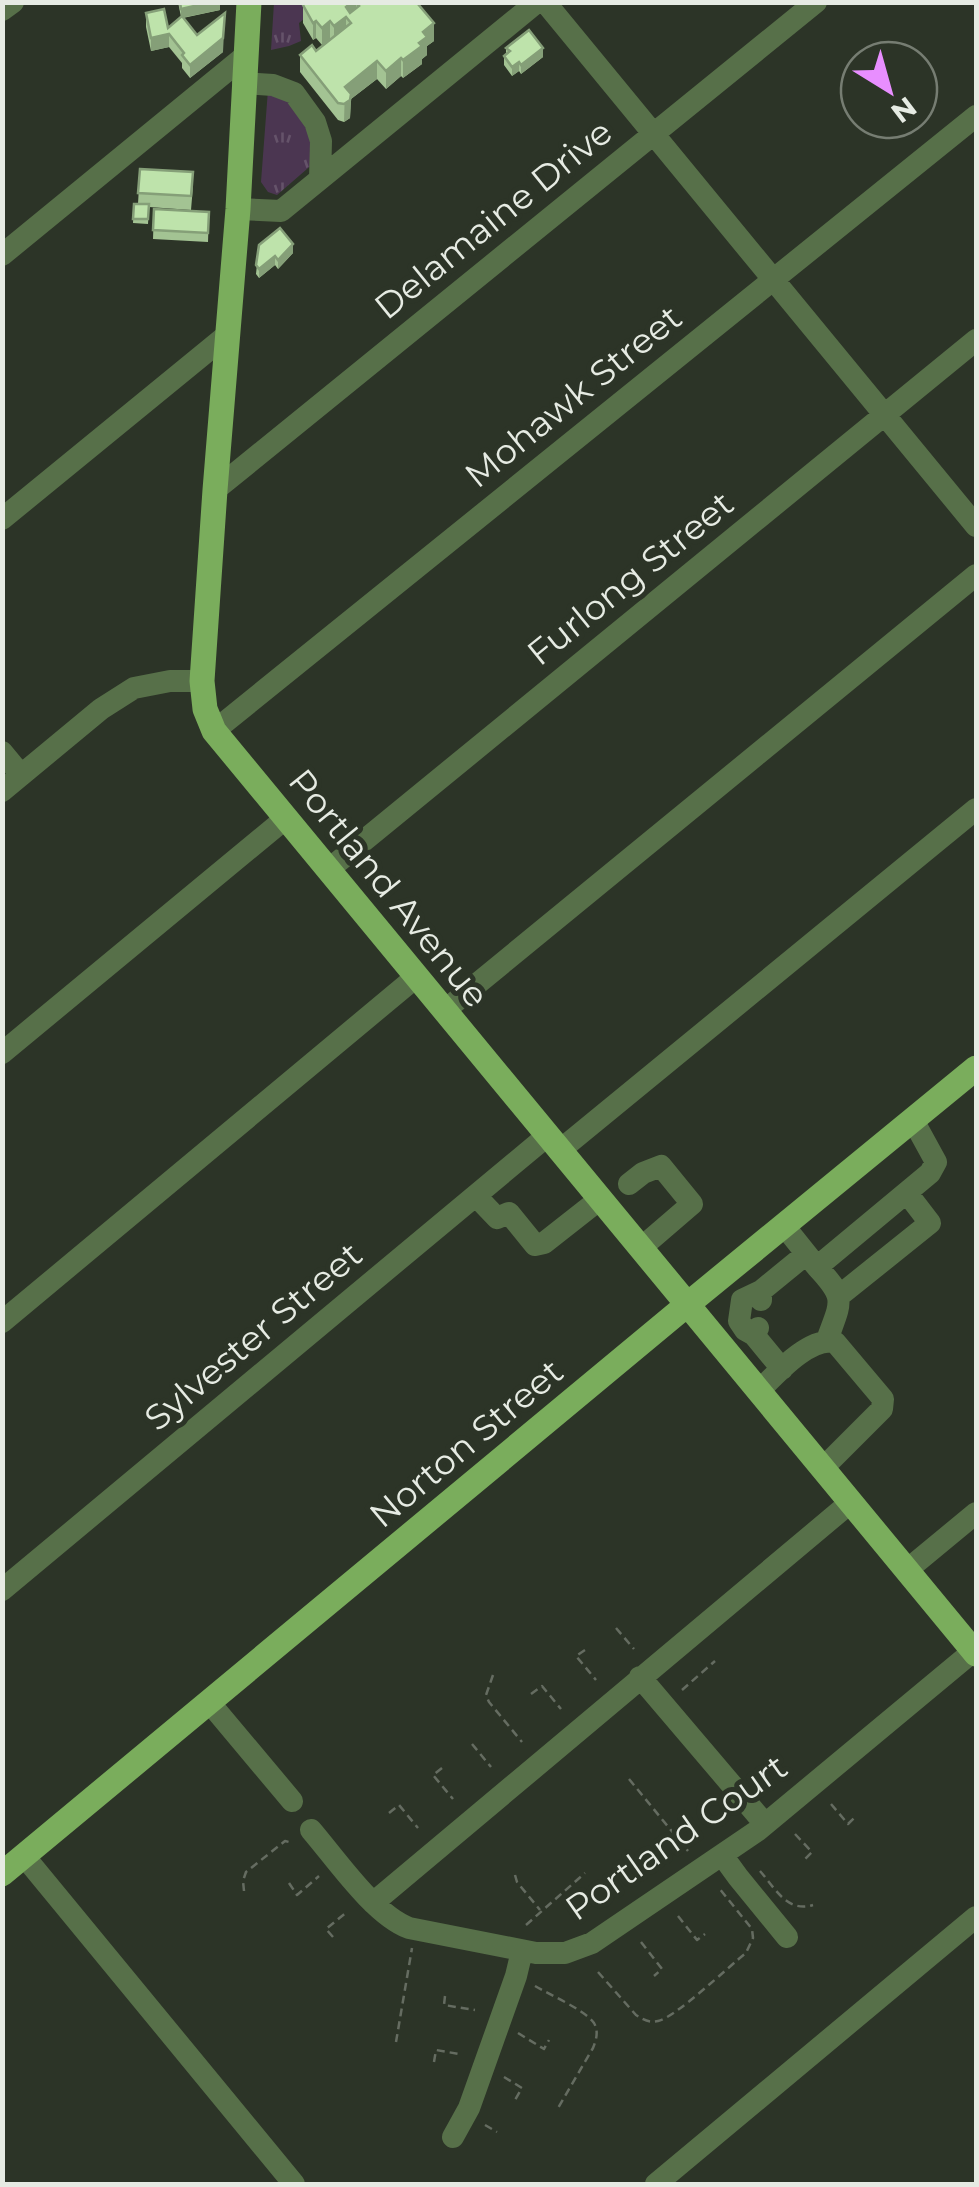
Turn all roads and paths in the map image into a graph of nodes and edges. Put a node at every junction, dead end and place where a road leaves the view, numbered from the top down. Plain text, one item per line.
1 (13, 2) edge
2 (249, 2) edge
3 (541, 2) edge
4 (816, 2) edge
5 (2, 10) edge
6 (246, 56) junction
7 (243, 83) junction
8 (976, 116) edge
9 (653, 134) junction
10 (320, 179) junction
11 (238, 209) junction
12 (2, 255) edge
13 (773, 280) junction
14 (226, 334) junction
15 (976, 340) edge
16 (885, 415) junction
17 (215, 490) junction
18 (2, 519) edge
19 (976, 526) edge
20 (976, 576) edge
21 (202, 682) junction
22 (214, 730) junction
23 (2, 752) edge
24 (21, 775) junction
25 (2, 790) edge
26 (976, 809) edge
27 (286, 818) junction
28 (328, 870) junction
29 (416, 977) junction
30 (444, 1010) junction
31 (2, 1054) edge
32 (976, 1068) edge
33 (914, 1120) junction
34 (553, 1143) junction
35 (629, 1184) dead end
36 (907, 1194) junction
37 (476, 1196) junction
38 (600, 1199) junction
39 (785, 1227) junction
40 (642, 1247) junction
41 (750, 1255) junction
42 (811, 1261) junction
43 (765, 1291) junction
44 (839, 1296) junction
45 (688, 1304) junction
46 (2, 1322) edge
47 (827, 1340) junction
48 (782, 1368) junction
49 (760, 1390) junction
50 (824, 1468) junction
51 (851, 1502) junction
52 (976, 1513) edge
53 (907, 1570) junction
54 (2, 1590) edge
55 (616, 1628) dead end
56 (634, 1649) dead end
57 (584, 1650) dead end
58 (976, 1651) edge
59 (715, 1661) dead end
60 (493, 1675) dead end
61 (640, 1677) junction
62 (596, 1680) dead end
63 (682, 1690) dead end
64 (532, 1694) dead end
65 (209, 1702) junction
66 (561, 1709) dead end
67 (522, 1742) dead end
68 (472, 1744) dead end
69 (491, 1767) dead end
70 (442, 1768) dead end
71 (629, 1779) dead end
72 (453, 1799) dead end
73 (292, 1801) dead end
74 (831, 1804) dead end
75 (389, 1813) dead end
76 (856, 1817) dead end
77 (765, 1824) junction
78 (418, 1828) dead end
79 (311, 1830) dead end
80 (796, 1834) dead end
81 (289, 1842) dead end
82 (722, 1855) junction
83 (24, 1856) junction
84 (692, 1856) dead end
85 (803, 1860) dead end
86 (756, 1866) dead end
87 (585, 1872) dead end
88 (2, 1874) edge
89 (514, 1875) dead end
90 (318, 1877) dead end
91 (288, 1883) dead end
92 (719, 1888) dead end
93 (244, 1891) dead end
94 (374, 1904) junction
95 (813, 1905) dead end
96 (541, 1911) junction
97 (347, 1912) dead end
98 (678, 1916) dead end
99 (976, 1917) edge
100 (526, 1925) dead end
101 (705, 1934) dead end
102 (414, 1936) dead end
103 (333, 1937) dead end
104 (788, 1937) dead end
105 (640, 1942) dead end
106 (522, 1951) junction
107 (598, 1972) dead end
108 (654, 1976) dead end
109 (535, 1986) dead end
110 (446, 1996) dead end
111 (475, 2010) dead end
112 (518, 2033) dead end
113 (550, 2040) dead end
114 (396, 2042) dead end
115 (459, 2054) dead end
116 (434, 2062) dead end
117 (502, 2076) dead end
118 (515, 2100) dead end
119 (558, 2108) dead end
120 (475, 2120) dead end
121 (497, 2132) dead end
122 (453, 2138) dead end
123 (294, 2184) edge
124 (656, 2184) edge

1 - 5 street
2 - 6 main road, Portland Avenue
3 - 9 street
3 - 10 street
4 - 9 street, Delamaine Drive
6 - 7 main road, Portland Avenue
6 - 12 street
7 - 10 street
7 - 11 main road, Portland Avenue
8 - 13 street, Mohawk Street
9 - 13 street
9 - 17 street, Delamaine Drive
10 - 11 street
11 - 14 main road, Portland Avenue
13 - 16 street
13 - 22 street, Mohawk Street
14 - 17 main road, Portland Avenue
14 - 18 street
15 - 16 street, Furlong Street
16 - 19 street
16 - 28 street, Furlong Street
17 - 21 main road, Portland Avenue
20 - 30 street
21 - 22 main road, Portland Avenue
21 - 24 street
22 - 27 main road, Portland Avenue
23 - 24 street
24 - 25 street
26 - 34 street, Sylvester Street
27 - 28 main road, Portland Avenue
27 - 31 street
28 - 29 main road, Portland Avenue
29 - 30 main road, Portland Avenue
29 - 46 street
30 - 34 main road, Portland Avenue
32 - 33 main road, Norton Street
33 - 36 street
33 - 39 main road, Norton Street
34 - 37 street, Sylvester Street
34 - 38 main road, Portland Avenue
35 - 40 street
36 - 42 street
36 - 44 street
37 - 38 street
37 - 54 street, Sylvester Street
38 - 40 main road, Portland Avenue
39 - 41 main road, Norton Street
39 - 42 street
40 - 45 main road, Portland Avenue
41 - 43 street
41 - 45 main road, Norton Street
42 - 43 street
42 - 44 street
43 - 48 street
44 - 47 street
45 - 49 main road, Portland Avenue
45 - 65 main road, Norton Street
47 - 48 street
47 - 50 street
48 - 49 street
49 - 50 main road, Portland Avenue
50 - 51 main road, Portland Avenue
51 - 53 main road, Portland Avenue
51 - 61 street
52 - 53 street
53 - 58 main road, Portland Avenue
55 - 56 path
57 - 62 path
58 - 77 street, Portland Court
59 - 63 path
60 - 67 path
61 - 77 street
61 - 94 street
64 - 66 path
65 - 73 street
65 - 83 main road, Norton Street
68 - 69 path
70 - 72 path
71 - 84 path
74 - 76 path
75 - 78 path
77 - 82 street, Portland Court
79 - 94 street, Portland Court
80 - 85 path
81 - 93 path
82 - 104 street
82 - 106 street, Portland Court
83 - 88 main road, Norton Street
83 - 123 street
86 - 95 path
87 - 96 path
89 - 96 path
90 - 91 path
92 - 107 path
94 - 106 street, Portland Court
96 - 100 path
97 - 103 path
98 - 101 path
99 - 124 street
102 - 114 path
105 - 108 path
106 - 122 street
109 - 119 path
110 - 111 path
112 - 113 path
115 - 116 path
117 - 118 path
120 - 121 path

